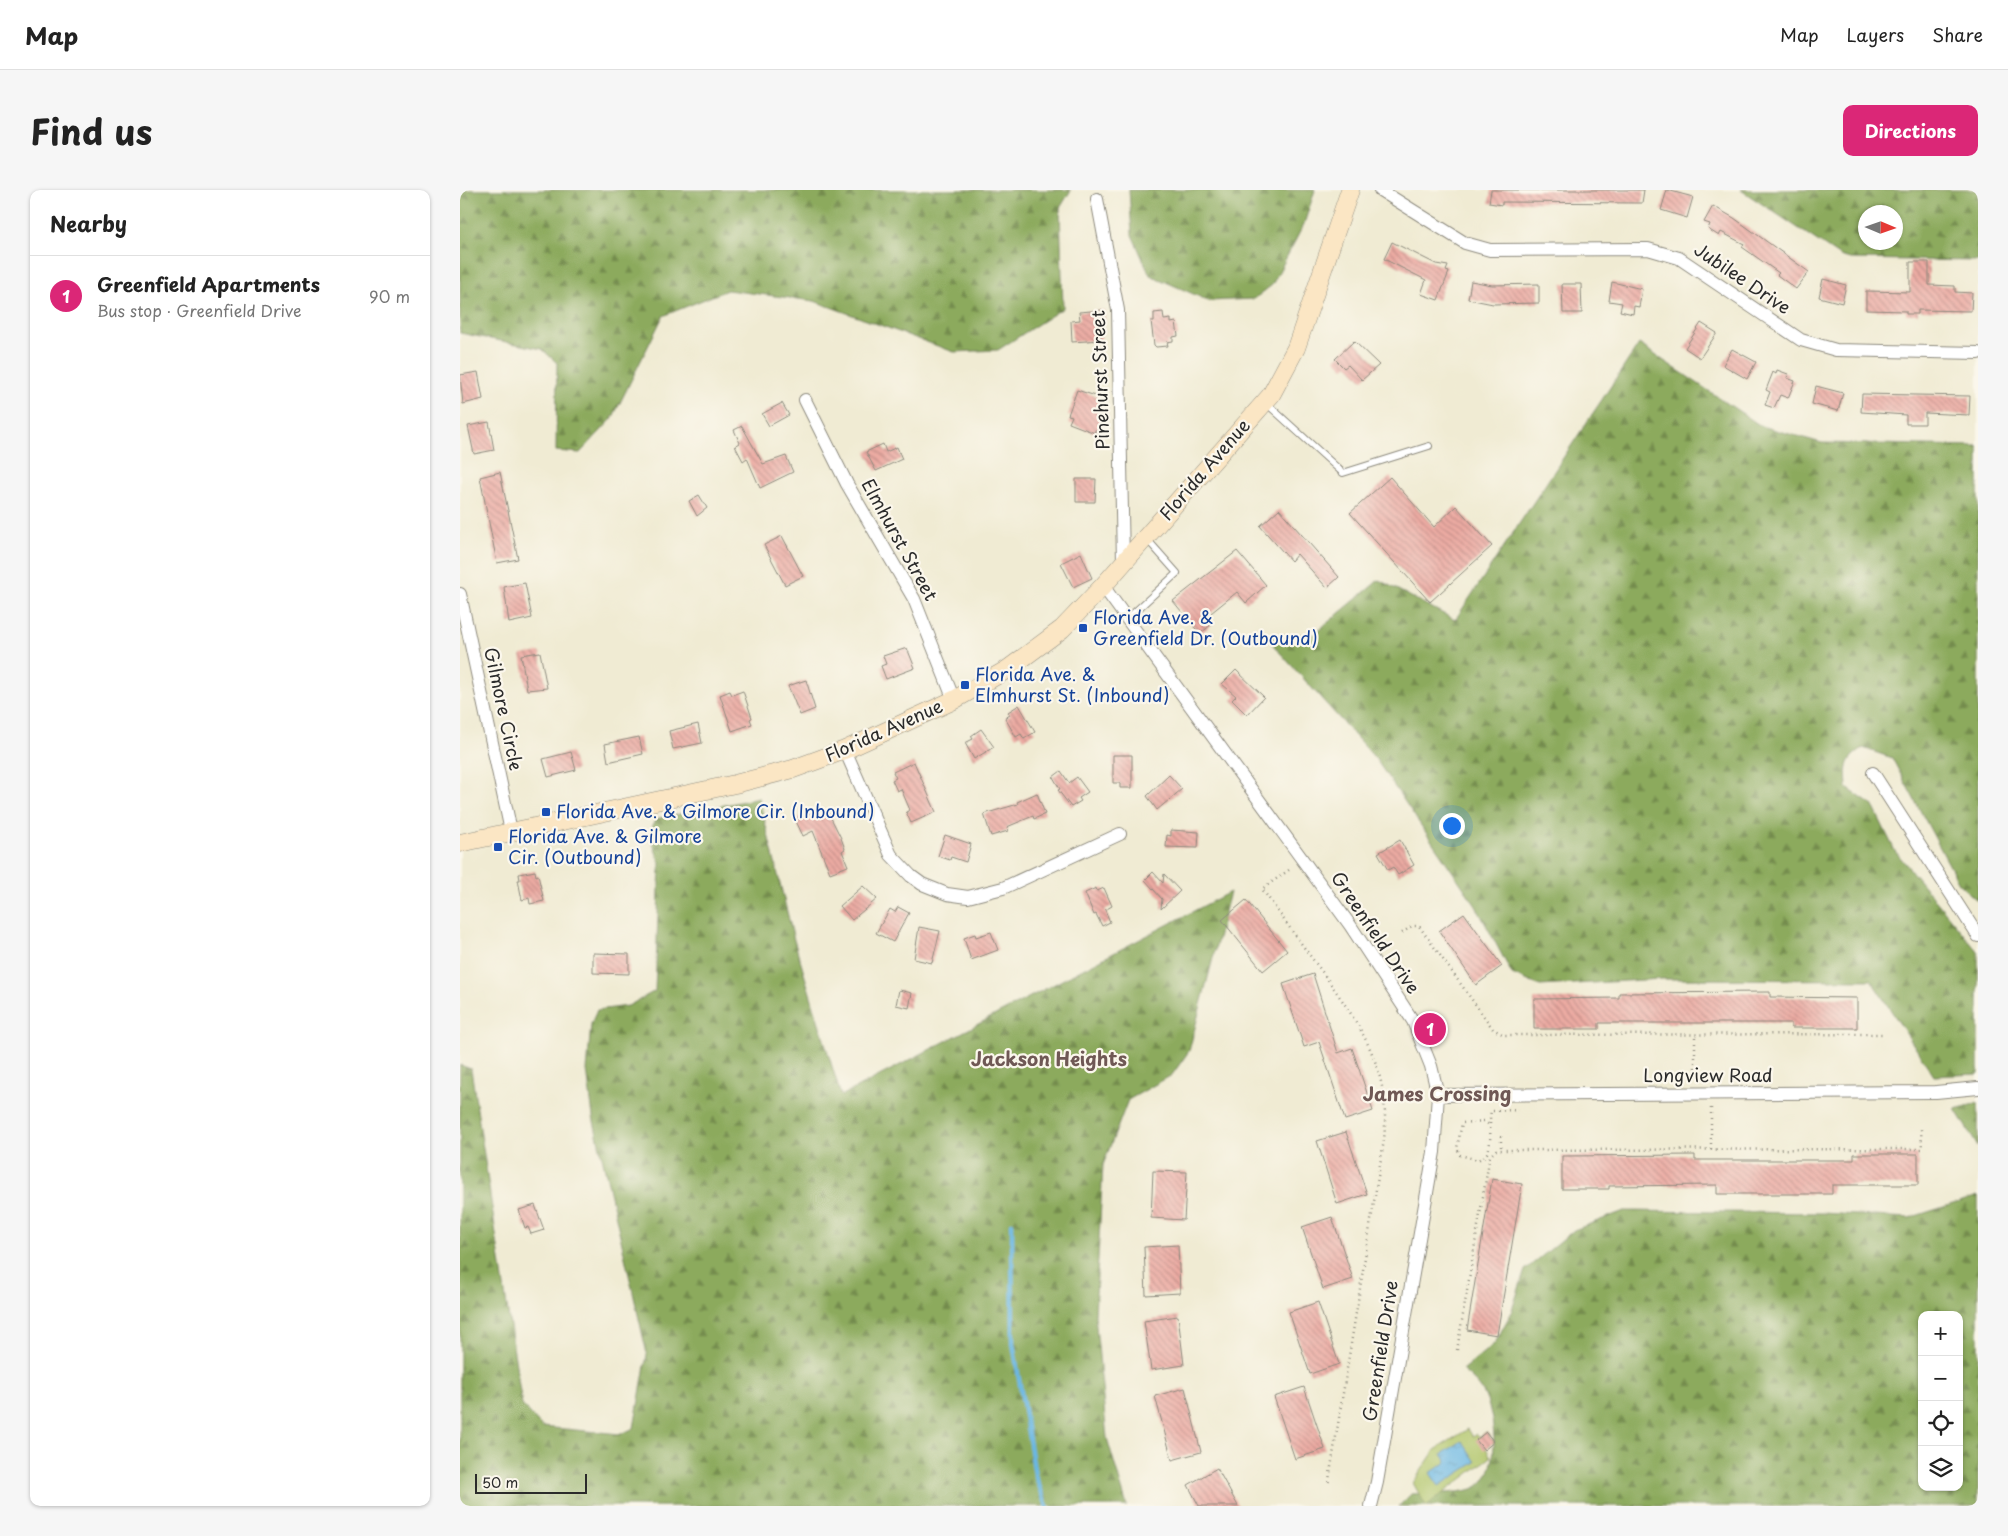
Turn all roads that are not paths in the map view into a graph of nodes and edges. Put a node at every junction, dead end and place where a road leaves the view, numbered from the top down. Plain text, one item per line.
1 (1350, 190) edge
2 (1380, 190) edge
3 (1096, 199) dead end
4 (1978, 353) edge
5 (805, 400) dead end
6 (1265, 402) junction
7 (1429, 446) dead end
8 (1146, 538) junction
9 (1124, 562) junction
10 (1103, 586) junction
11 (460, 594) edge
12 (1127, 619) junction
13 (954, 700) junction
14 (846, 750) junction
15 (1873, 773) dead end
16 (511, 831) junction
17 (1120, 834) dead end
18 (460, 843) edge
19 (1977, 933) edge
20 (1978, 1088) edge
21 (1438, 1095) junction
22 (1371, 1506) edge

1 - 6 main road, Florida Avenue
2 - 4 street, Jubilee Drive
3 - 9 street, Pinehurst Street
5 - 13 street, Elmhurst Street
6 - 7 lane
6 - 8 main road, Florida Avenue
8 - 9 main road, Florida Avenue
8 - 12 lane
9 - 10 main road, Florida Avenue
10 - 12 street, Greenfield Drive
10 - 13 main road, Florida Avenue
11 - 16 street, Gilmore Circle
12 - 21 street, Greenfield Drive
13 - 14 main road, Florida Avenue
14 - 16 main road, Florida Avenue
14 - 17 street
15 - 19 street
16 - 18 main road, Florida Avenue
20 - 21 street, Longview Road
21 - 22 street, Greenfield Drive

